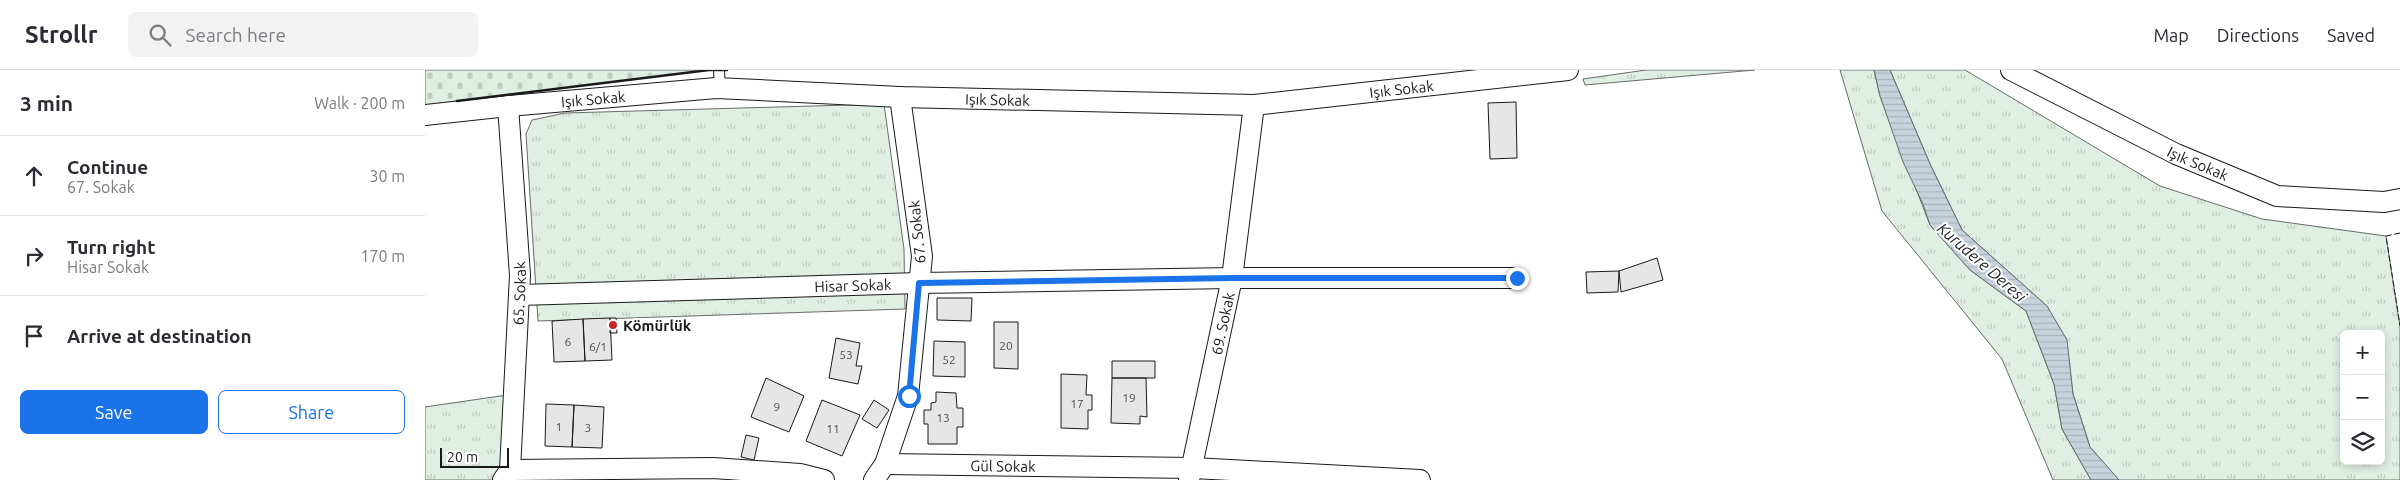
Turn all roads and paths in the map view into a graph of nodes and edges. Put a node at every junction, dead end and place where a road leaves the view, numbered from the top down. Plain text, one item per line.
1 (1568, 70) edge
2 (2011, 70) edge
3 (719, 79) edge
4 (899, 97) junction
5 (1254, 105) junction
6 (508, 106) junction
7 (425, 115) edge
8 (2400, 199) edge
9 (1232, 278) junction
10 (1517, 278) dead end
11 (919, 283) junction
12 (519, 295) junction
13 (879, 472) edge
14 (709, 474) edge
15 (1071, 474) edge
16 (1191, 474) edge
17 (507, 475) edge
18 (824, 480) edge
19 (1420, 480) edge

1 - 5 street, Işık Sokak
2 - 8 street, Işık Sokak
3 - 4 street, Işık Sokak
3 - 6 street, Işık Sokak
4 - 5 street, Işık Sokak
4 - 11 street, 67. Sokak
5 - 9 street, 69. Sokak
6 - 7 street, Işık Sokak
6 - 12 street, 65. Sokak
9 - 10 street, Hisar Sokak
9 - 11 street, Hisar Sokak
9 - 16 street, 69. Sokak
11 - 12 street, Hisar Sokak
11 - 13 street, 67. Sokak
12 - 17 street, 65. Sokak
13 - 15 street, Gül Sokak
14 - 17 street
14 - 18 street
15 - 16 street, Gül Sokak
16 - 19 street, Gül Sokak

